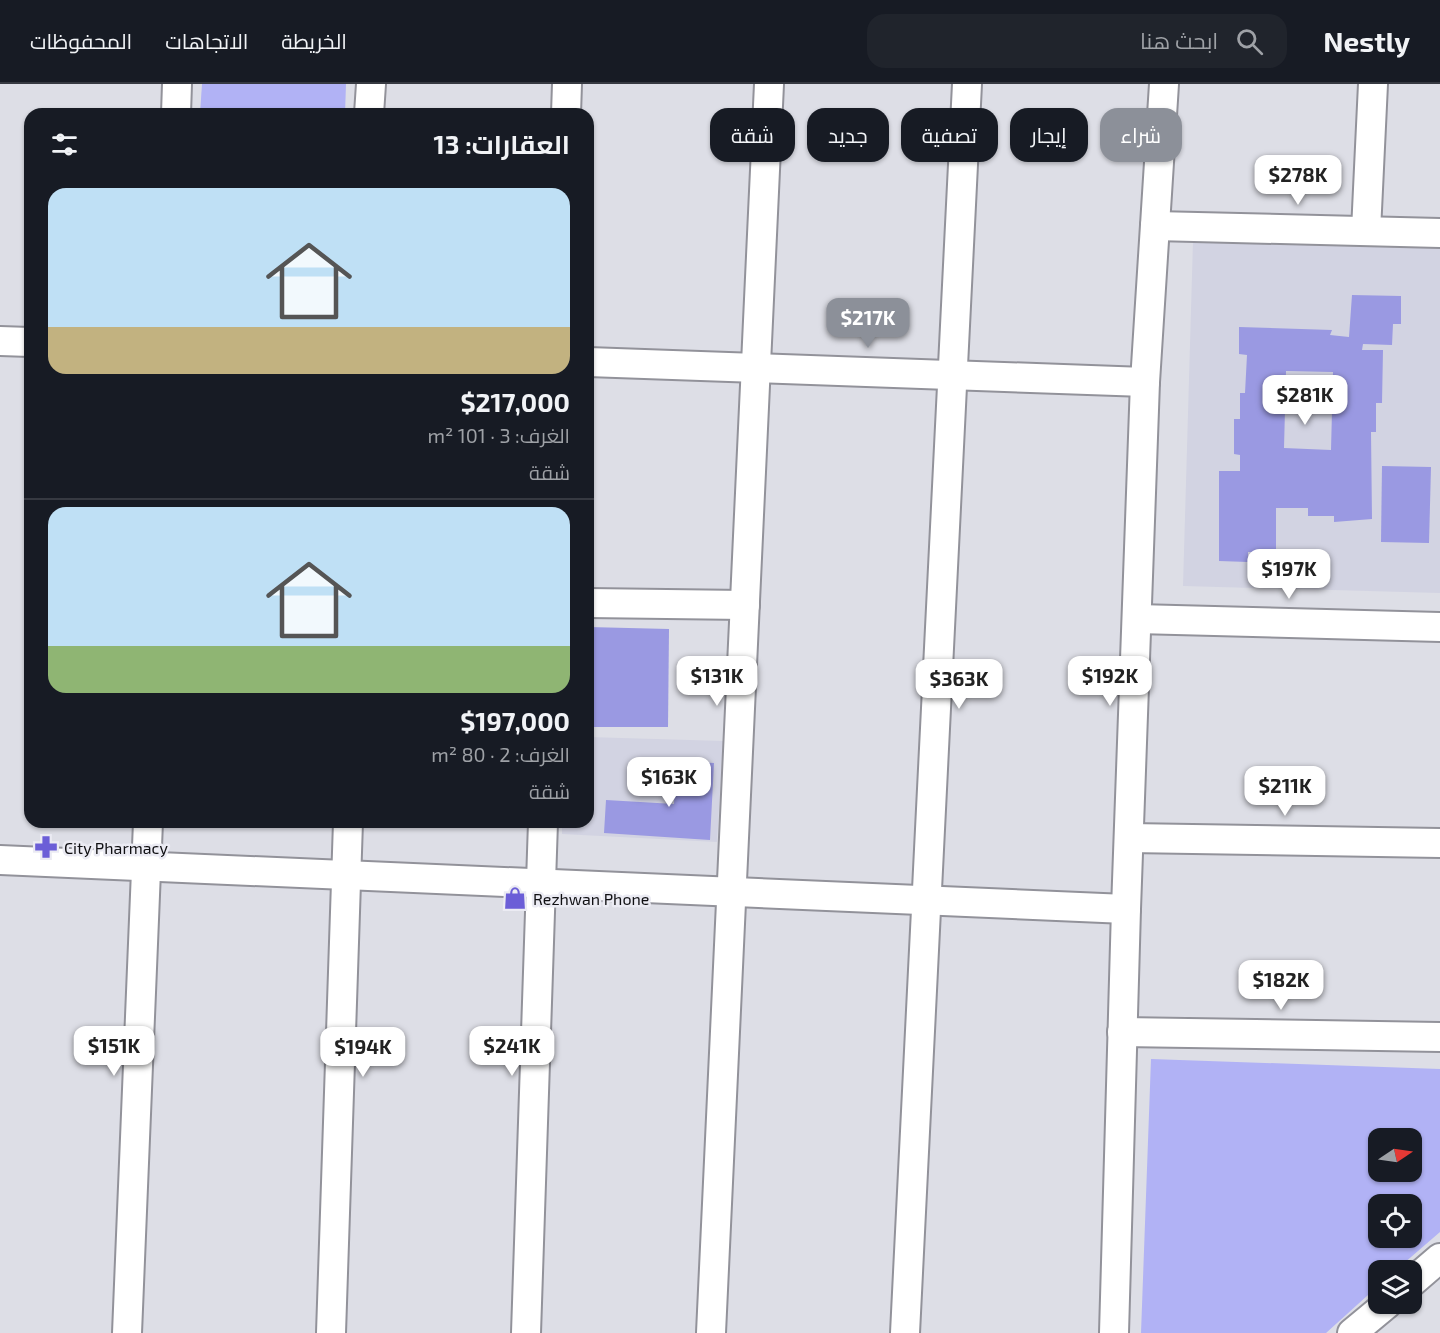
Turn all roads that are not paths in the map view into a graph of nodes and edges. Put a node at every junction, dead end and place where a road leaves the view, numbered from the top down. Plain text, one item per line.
1 (177, 84) edge
2 (370, 84) edge
3 (567, 84) edge
4 (769, 84) edge
5 (966, 84) edge
6 (1164, 84) edge
7 (1372, 84) edge
8 (176, 108) edge
9 (369, 108) edge
10 (566, 108) edge
11 (1155, 226) junction
12 (1366, 231) junction
13 (1440, 233) edge
14 (0, 341) edge
15 (24, 342) edge
16 (594, 362) edge
17 (756, 368) junction
18 (952, 375) junction
19 (1145, 382) junction
20 (594, 603) edge
21 (745, 605) junction
22 (1137, 619) junction
23 (1440, 627) edge
24 (148, 828) edge
25 (348, 828) edge
26 (543, 828) edge
27 (1129, 838) junction
28 (1440, 843) edge
29 (0, 860) edge
30 (146, 866) junction
31 (346, 875) junction
32 (541, 883) junction
33 (732, 891) junction
34 (926, 900) junction
35 (1126, 909) junction
36 (1122, 1032) junction
37 (1440, 1037) edge
38 (1440, 1258) edge
39 (1422, 1273) edge
40 (1375, 1314) edge
41 (127, 1333) edge
42 (331, 1333) edge
43 (526, 1333) edge
44 (711, 1333) edge
45 (905, 1333) edge
46 (1114, 1333) edge
47 (1352, 1333) edge

1 - 8 street
2 - 9 street
3 - 10 street
4 - 17 street
5 - 18 street
6 - 11 street
7 - 12 street
11 - 12 street
11 - 19 street
12 - 13 street
14 - 15 street
16 - 17 street
17 - 18 street
17 - 21 street
18 - 19 street
18 - 34 street
19 - 22 street
20 - 21 street
21 - 33 street
22 - 23 street
22 - 27 street
24 - 30 street
25 - 31 street
26 - 32 street
27 - 28 street
27 - 35 street
29 - 30 street
30 - 31 street
30 - 41 street
31 - 32 street
31 - 42 street
32 - 33 street
32 - 43 street
33 - 34 street
33 - 44 street
34 - 35 street
34 - 45 street
35 - 36 street
36 - 37 street
36 - 46 street
38 - 39 street
40 - 47 street

